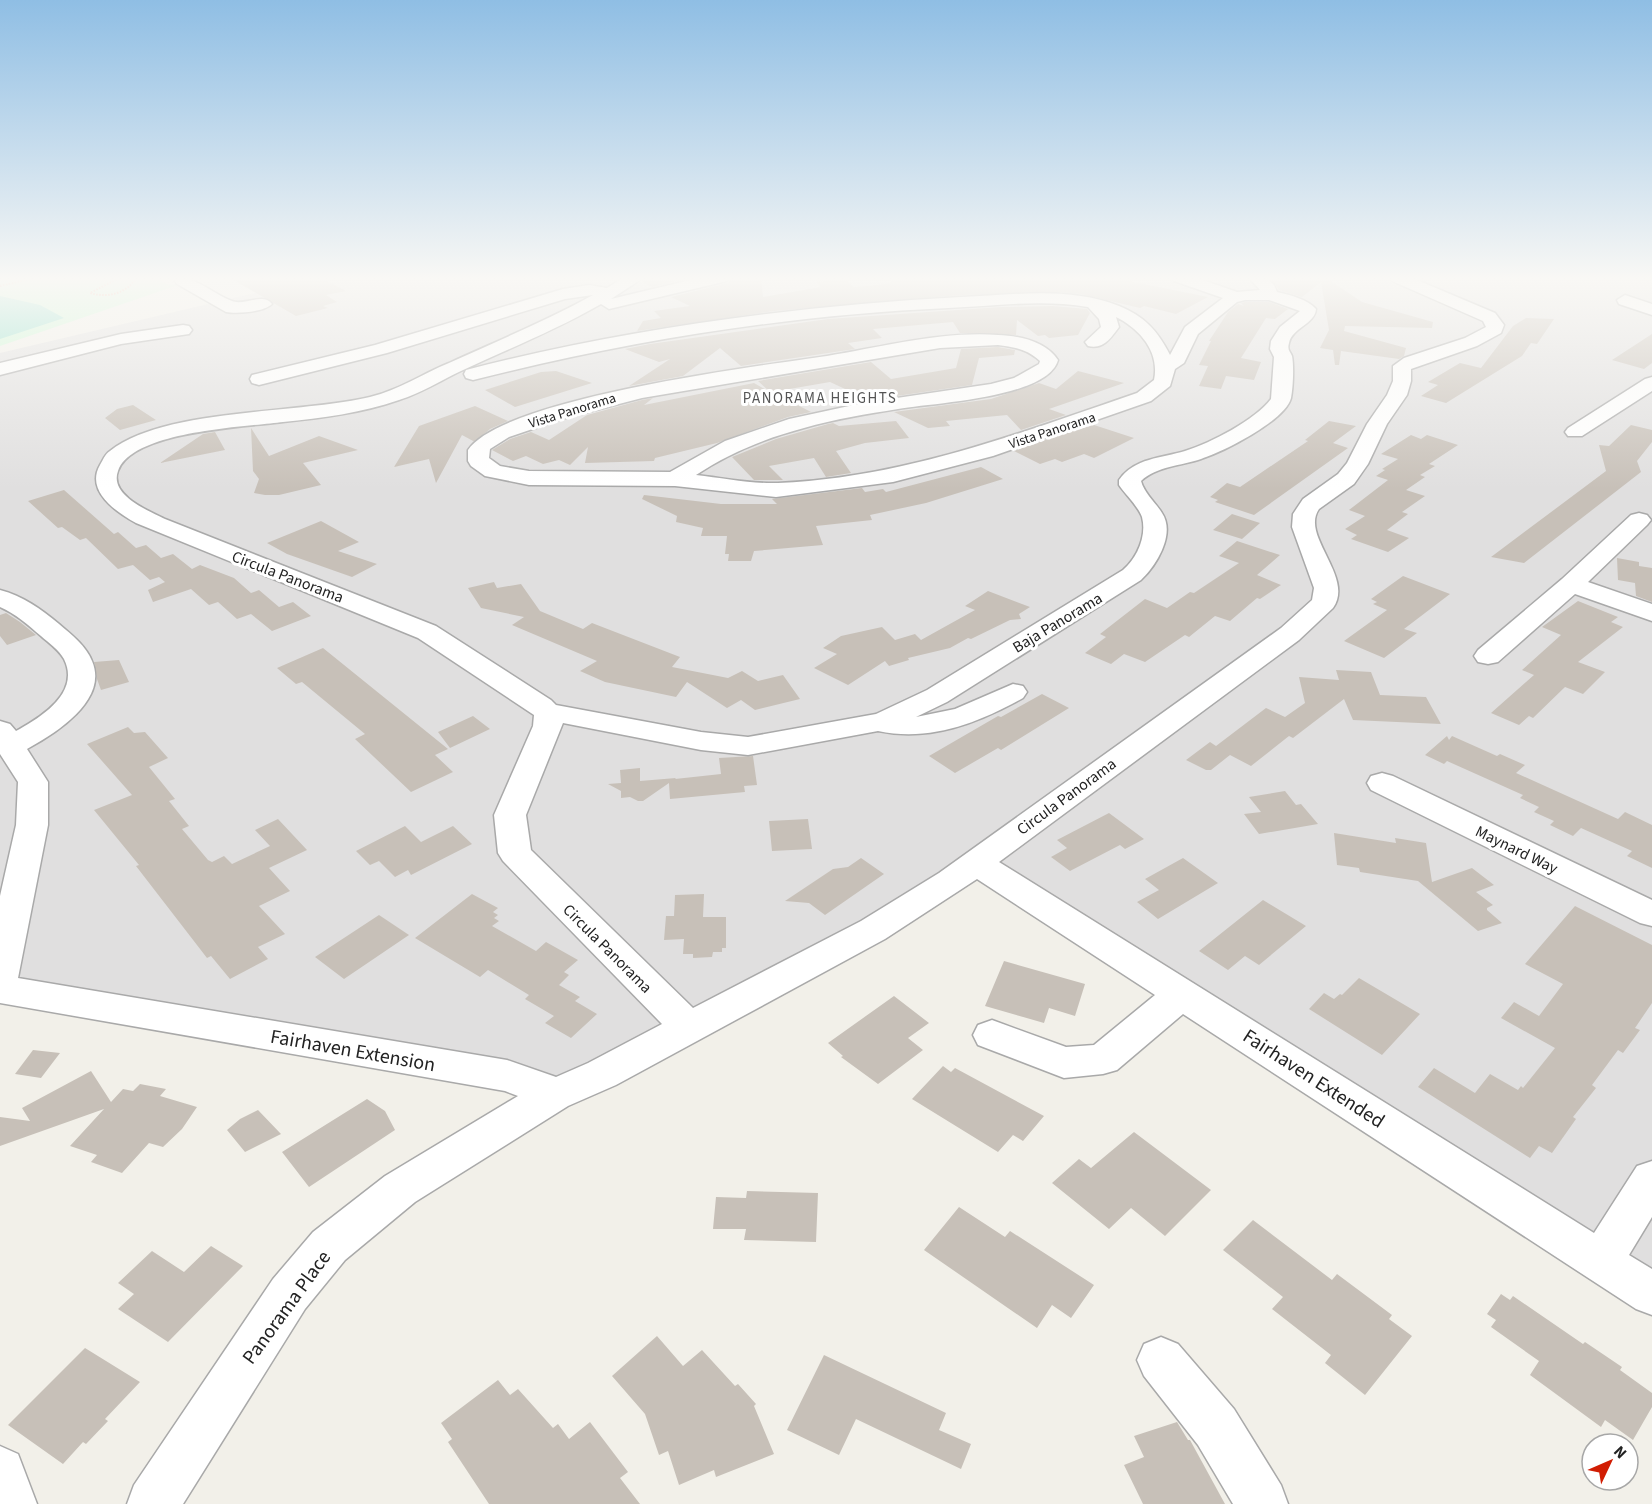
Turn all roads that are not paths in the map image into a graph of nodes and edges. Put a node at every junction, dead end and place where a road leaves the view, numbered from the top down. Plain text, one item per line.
1 (84, 348) edge
2 (384, 348) edge
3 (499, 348) edge
4 (585, 348) edge
5 (907, 348) edge
6 (1035, 348) edge
7 (1157, 348) edge
8 (1182, 348) edge
9 (1279, 348) edge
10 (1452, 348) edge
11 (1166, 366) junction
12 (0, 369) edge
13 (259, 379) dead end
14 (1652, 383) edge
15 (403, 393) junction
16 (1575, 432) dead end
17 (675, 479) junction
18 (1639, 520) dead end
19 (1571, 584) junction
20 (0, 598) edge
21 (1652, 613) edge
22 (1488, 656) dead end
23 (1012, 692) dead end
24 (548, 714) junction
25 (878, 722) junction
26 (5, 738) edge
27 (1382, 783) dead end
28 (975, 862) junction
29 (1652, 914) edge
30 (0, 978) edge
31 (0, 989) edge
32 (1182, 994) junction
33 (689, 1028) junction
34 (992, 1035) dead end
35 (554, 1095) junction
36 (1652, 1179) edge
37 (1601, 1261) junction
38 (1652, 1294) edge
39 (1161, 1360) dead end
40 (0, 1472) edge
41 (10, 1504) edge
42 (153, 1504) edge
43 (1262, 1504) edge

1 - 12 street
2 - 13 street
3 - 15 street, Circula Panorama
4 - 15 street
5 - 17 street, Vista Panorama
6 - 17 street, Vista Panorama
7 - 11 street
8 - 11 street, Vista Panorama
9 - 25 street, Baja Panorama
10 - 28 street, Circula Panorama
11 - 17 street, Vista Panorama
14 - 16 street
15 - 24 street, Circula Panorama
18 - 19 street
19 - 21 street
19 - 22 street
20 - 26 street
23 - 25 street
24 - 25 street, Baja Panorama
24 - 33 street, Circula Panorama
26 - 30 street
27 - 29 street, Maynard Way
28 - 32 street, Fairhaven Extended
28 - 33 street, Circula Panorama
31 - 35 street, Fairhaven Extension
32 - 34 street
32 - 37 street, Fairhaven Extended
33 - 35 street
35 - 42 street, Panorama Place
36 - 37 street
37 - 38 street, Fairhaven Extended
39 - 43 street
40 - 41 street

